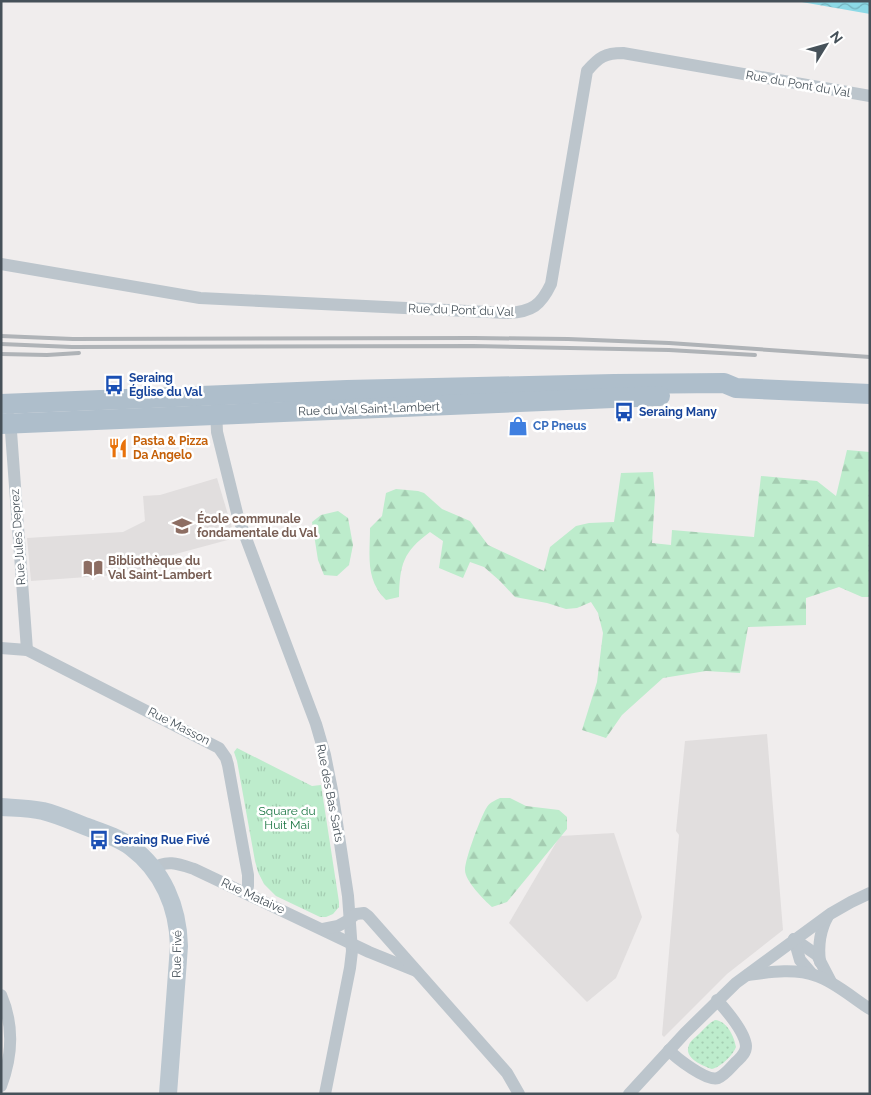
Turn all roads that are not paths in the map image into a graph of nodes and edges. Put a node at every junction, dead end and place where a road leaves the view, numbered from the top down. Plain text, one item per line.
1 (870, 96) edge
2 (1, 264) edge
3 (870, 394) edge
4 (5, 404) edge
5 (216, 406) junction
6 (6, 424) edge
7 (1, 648) edge
8 (27, 650) junction
9 (1, 807) edge
10 (153, 869) junction
11 (246, 893) junction
12 (870, 893) edge
13 (830, 914) junction
14 (351, 919) junction
15 (323, 929) junction
16 (794, 939) junction
17 (352, 942) junction
18 (820, 962) junction
19 (416, 971) junction
20 (812, 974) junction
21 (746, 975) junction
22 (832, 984) junction
23 (1, 995) edge
24 (717, 1000) junction
25 (870, 1009) edge
26 (669, 1050) junction
27 (1, 1086) edge
28 (632, 1092) edge
29 (168, 1094) edge
30 (325, 1094) edge
31 (520, 1094) edge

1 - 2 street, Rue du Pont du Val
3 - 5 main road, Rue du Val Saint-Lambert
4 - 5 main road, Rue du Val Saint-Lambert
4 - 6 street, Rue Jules Deprez
5 - 6 main road, Rue du Val Saint-Lambert
5 - 14 street, Rue des Bas Sarts
6 - 8 street, Rue Jules Deprez
7 - 8 street, Rue Masson
8 - 11 street, Rue Masson
9 - 10 street, Rue Fivé
10 - 11 street, Rue Mataive
10 - 29 street, Rue Fivé
11 - 15 street, Rue Mataive
12 - 13 street
13 - 16 street
13 - 18 street
14 - 15 street
14 - 17 street, Rue des Bas Sarts
14 - 19 street
15 - 17 street, Rue Mataive
16 - 18 street
16 - 20 street
16 - 21 street
17 - 19 street, Rue Mataive
17 - 30 street, Rue des Bas Sarts
18 - 22 street
19 - 31 street
20 - 21 street
20 - 22 street
21 - 24 street
22 - 25 street
23 - 27 street
24 - 26 street
24 - 26 street
26 - 28 street

